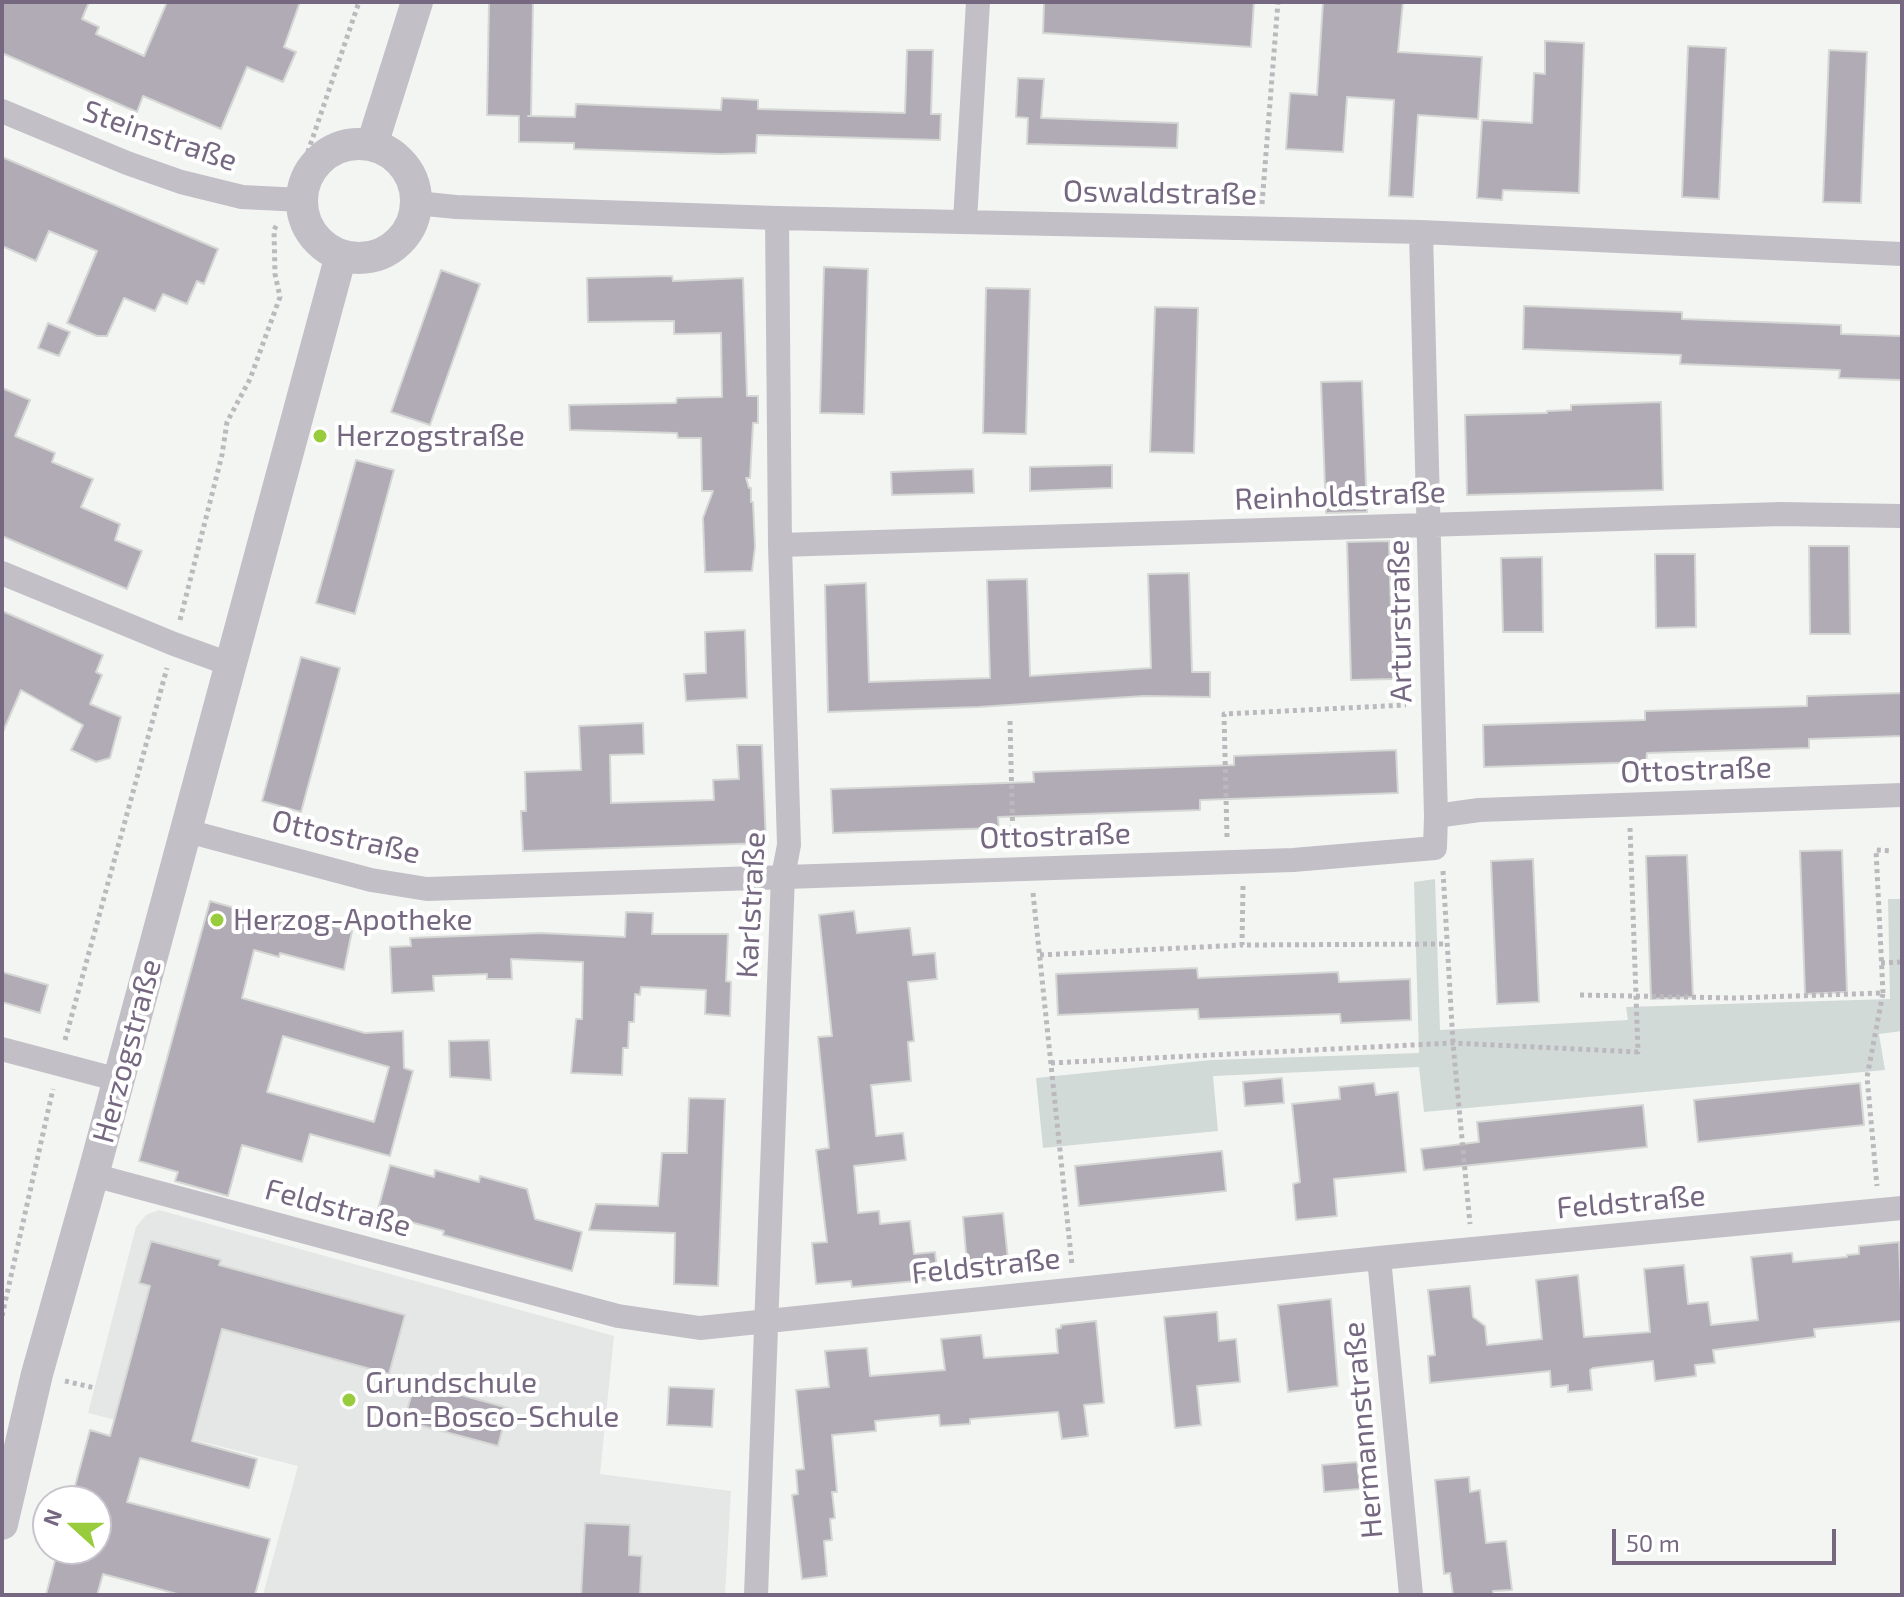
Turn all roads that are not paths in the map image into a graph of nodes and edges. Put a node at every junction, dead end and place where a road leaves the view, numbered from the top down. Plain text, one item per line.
1 (417, 2) edge
2 (978, 2) edge
3 (2, 111) edge
4 (372, 145) junction
5 (302, 200) junction
6 (416, 203) junction
7 (777, 218) junction
8 (965, 220) junction
9 (1421, 232) junction
10 (1902, 254) edge
11 (341, 255) junction
12 (1902, 516) edge
13 (1430, 525) junction
14 (780, 545) junction
15 (2, 573) edge
16 (232, 665) junction
17 (1902, 795) edge
18 (1436, 816) junction
19 (187, 831) junction
20 (783, 876) junction
21 (2, 1049) edge
22 (119, 1080) junction
23 (93, 1175) junction
24 (1891, 1209) edge
25 (1379, 1258) junction
26 (765, 1322) junction
27 (8, 1469) edge
28 (2, 1524) edge
29 (756, 1595) edge
30 (1411, 1595) edge

1 - 4 street
2 - 8 street
3 - 5 street, Steinstraße
4 - 5 street
4 - 6 street
5 - 11 street
6 - 7 street, Oswaldstraße
6 - 11 street
7 - 8 street, Oswaldstraße
7 - 14 street, Karlstraße
8 - 9 street, Oswaldstraße
9 - 10 street, Oswaldstraße
9 - 13 street, Arturstraße
11 - 16 street, Herzogstraße
12 - 13 street, Reinholdstraße
13 - 14 street, Reinholdstraße
13 - 18 street, Arturstraße
14 - 20 street, Karlstraße
15 - 16 street
16 - 19 street, Herzogstraße
17 - 18 street, Ottostraße
18 - 20 street, Ottostraße
19 - 20 street, Ottostraße
19 - 22 street, Herzogstraße
20 - 26 street, Karlstraße
21 - 22 street
22 - 23 street, Herzogstraße
23 - 26 street, Feldstraße
23 - 27 street, Herzogstraße
24 - 25 street, Feldstraße
25 - 26 street, Feldstraße
25 - 30 street, Hermannstraße
26 - 29 street, Karlstraße
27 - 28 street, Herzogstraße

